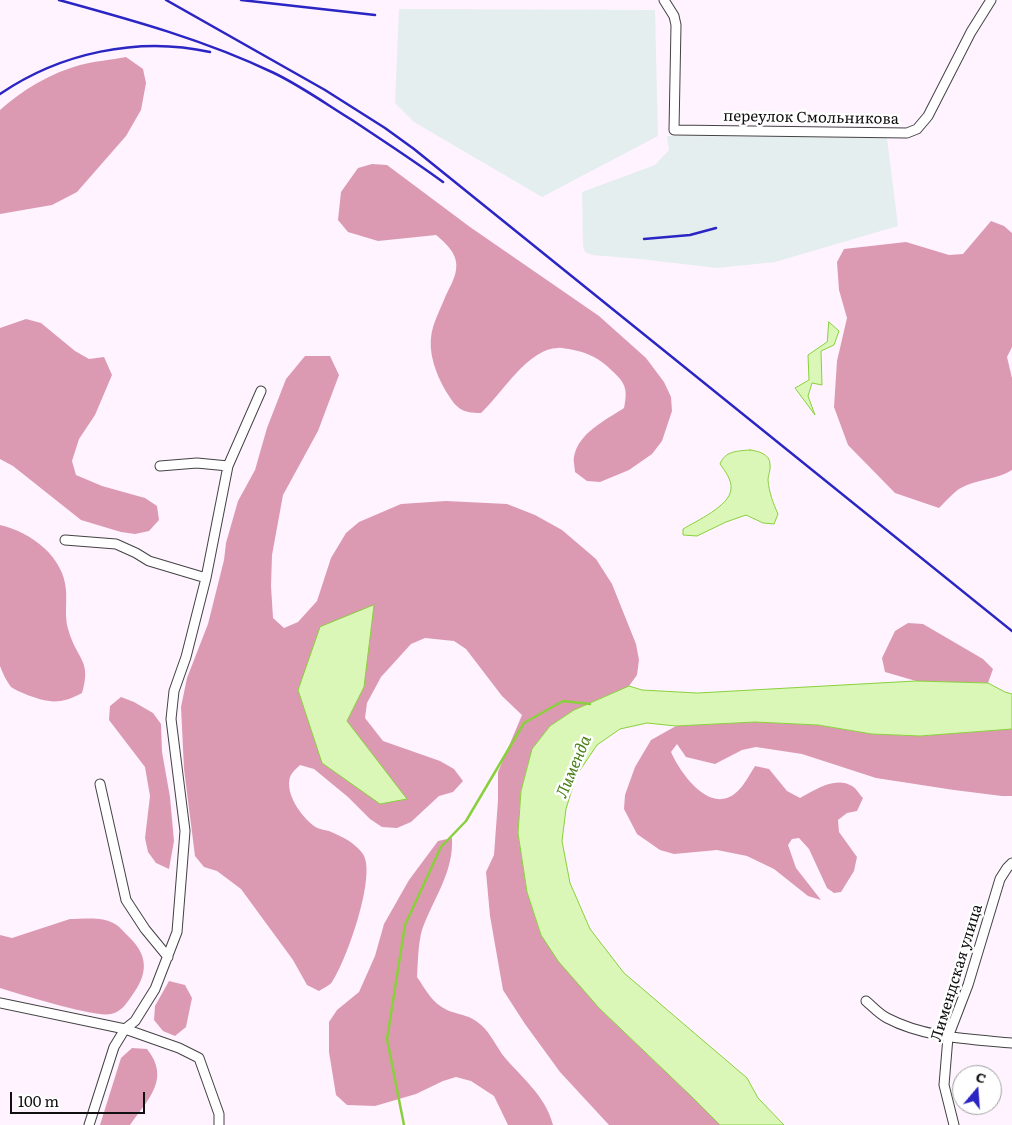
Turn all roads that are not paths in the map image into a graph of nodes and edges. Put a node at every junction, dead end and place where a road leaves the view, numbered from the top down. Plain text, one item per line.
1 (664, 0) edge
2 (991, 0) edge
3 (260, 391) dead end
4 (160, 466) dead end
5 (228, 466) junction
6 (65, 540) dead end
7 (206, 578) junction
8 (100, 784) dead end
9 (1012, 863) edge
10 (168, 957) junction
11 (866, 1001) dead end
12 (0, 1004) edge
13 (125, 1029) junction
14 (948, 1037) junction
15 (1012, 1043) edge
16 (89, 1125) edge
17 (219, 1125) edge
18 (954, 1125) edge

1 - 2 street, переулок Смольникова
3 - 5 street
4 - 5 street
5 - 7 street
6 - 7 street
7 - 10 street
8 - 10 street
9 - 14 street, Лимендская улица
10 - 13 street
11 - 14 street
12 - 13 street
13 - 16 street
13 - 17 street
14 - 15 street
14 - 18 street, Лимендская улица

